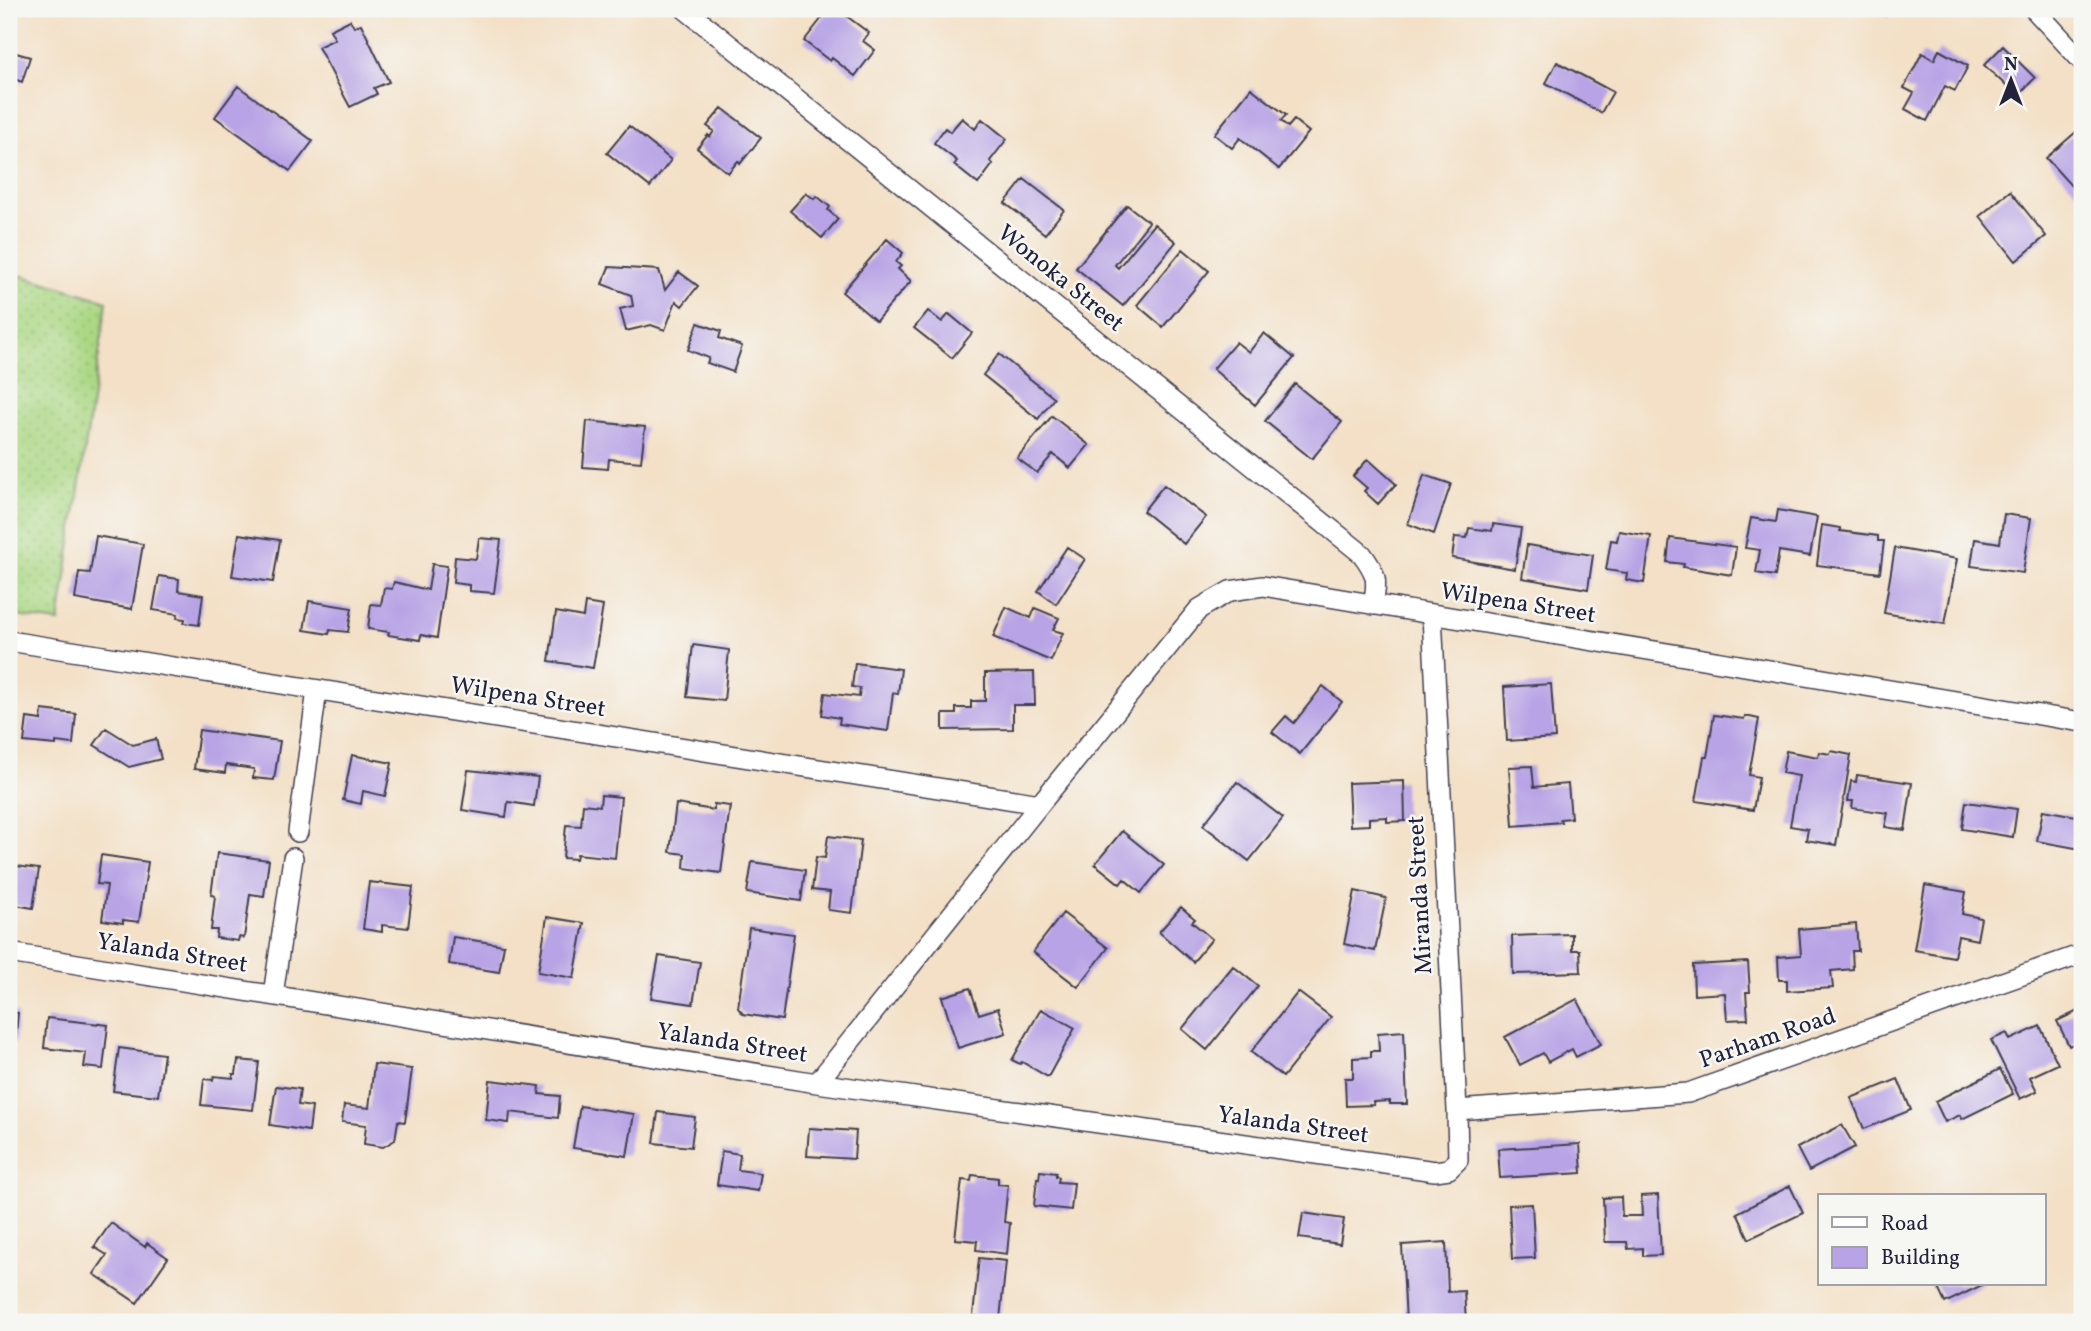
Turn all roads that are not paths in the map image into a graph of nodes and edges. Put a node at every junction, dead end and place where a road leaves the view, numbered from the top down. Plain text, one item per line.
1 (685, 9) edge
2 (2034, 9) edge
3 (2082, 61) edge
4 (1373, 605) junction
5 (1432, 615) junction
6 (9, 642) edge
7 (317, 690) junction
8 (2082, 722) edge
9 (1040, 804) junction
10 (298, 832) dead end
11 (293, 858) dead end
12 (9, 953) edge
13 (2082, 954) edge
14 (273, 995) junction
15 (817, 1083) junction
16 (1457, 1110) junction
17 (1449, 1169) joint

1 - 4 street, Wonoka Street
2 - 3 street
4 - 5 street, Wilpena Street
4 - 9 street, Wilpena Street
5 - 8 street, Wilpena Street
5 - 16 street, Miranda Street
6 - 7 street, Wilpena Street
7 - 9 street, Wilpena Street
7 - 10 street
9 - 15 street, Wilpena Street
11 - 14 street
12 - 14 street, Yalanda Street
13 - 16 street, Parham Road
14 - 15 street, Yalanda Street
15 - 17 street, Yalanda Street
16 - 17 street, Miranda Street

